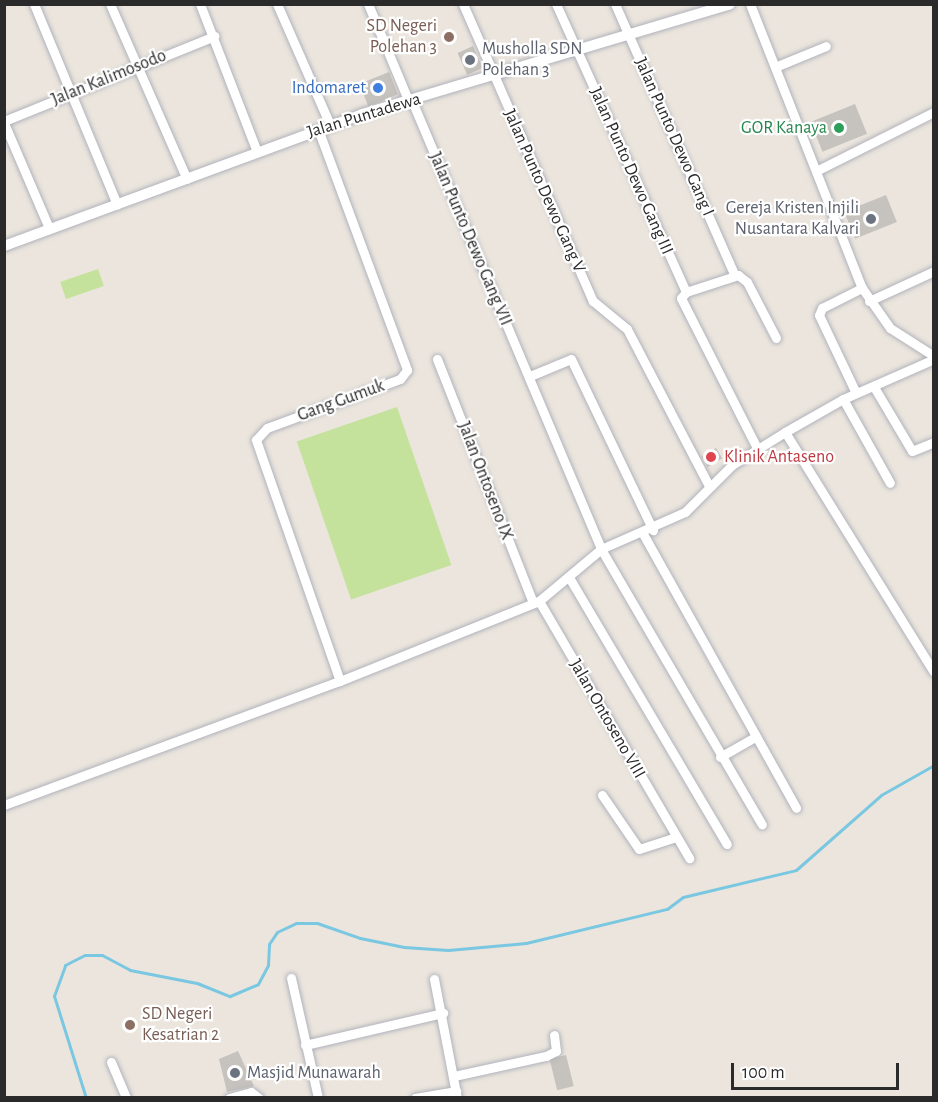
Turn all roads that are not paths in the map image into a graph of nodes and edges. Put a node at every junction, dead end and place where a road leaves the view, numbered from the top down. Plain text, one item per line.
1 (34, 4) edge
2 (110, 4) edge
3 (200, 4) edge
4 (277, 4) edge
5 (368, 4) edge
6 (463, 4) edge
7 (556, 4) edge
8 (615, 4) edge
9 (730, 4) edge
10 (750, 4) edge
11 (628, 34) junction
12 (214, 36) junction
13 (826, 46) dead end
14 (576, 50) junction
15 (138, 65) junction
16 (775, 67) junction
17 (496, 77) junction
18 (73, 92) junction
19 (410, 102) junction
20 (933, 112) edge
21 (4, 122) edge
22 (330, 125) junction
23 (318, 129) junction
24 (257, 152) junction
25 (819, 170) junction
26 (187, 179) junction
27 (117, 204) junction
28 (48, 228) junction
29 (4, 246) edge
30 (933, 271) edge
31 (734, 274) junction
32 (862, 288) junction
33 (686, 292) junction
34 (869, 301) junction
35 (776, 338) dead end
36 (933, 357) edge
37 (437, 358) dead end
38 (530, 376) junction
39 (874, 387) junction
40 (856, 393) junction
41 (843, 399) junction
42 (785, 432) junction
43 (933, 442) edge
44 (758, 450) junction
45 (890, 483) dead end
46 (708, 484) junction
47 (654, 530) junction
48 (642, 532) junction
49 (601, 549) junction
50 (570, 579) junction
51 (536, 602) junction
52 (933, 672) edge
53 (340, 681) junction
54 (755, 737) junction
55 (720, 757) junction
56 (602, 795) dead end
57 (4, 805) edge
58 (796, 808) dead end
59 (762, 824) dead end
60 (676, 837) junction
61 (727, 844) dead end
62 (689, 858) dead end
63 (291, 978) dead end
64 (434, 980) dead end
65 (443, 1013) junction
66 (554, 1035) dead end
67 (305, 1045) junction
68 (111, 1062) dead end
69 (454, 1076) junction
70 (456, 1094) edge
71 (126, 1098) edge
72 (229, 1098) edge
73 (259, 1098) edge
74 (318, 1098) edge
75 (415, 1098) edge

1 - 18 street
2 - 15 street
3 - 12 street
4 - 22 street
5 - 19 street, Jalan Punto Dewo Gang VII
6 - 17 street, Jalan Punto Dewo Gang V
7 - 14 street, Jalan Punto Dewo Gang III
8 - 11 street, Jalan Punto Dewo Gang I
9 - 11 street, Jalan Puntadewa
10 - 16 street
11 - 14 street, Jalan Puntadewa
11 - 31 street, Jalan Punto Dewo Gang I
12 - 15 street, Jalan Kalimosodo
12 - 24 street
13 - 16 street
14 - 17 street, Jalan Puntadewa
14 - 33 street, Jalan Punto Dewo Gang III
15 - 18 street, Jalan Kalimosodo
15 - 26 street
16 - 25 street
17 - 19 street, Jalan Puntadewa
17 - 46 street, Jalan Punto Dewo Gang V
18 - 21 street, Jalan Kalimosodo
18 - 27 street
19 - 22 street, Jalan Puntadewa
19 - 38 street, Jalan Punto Dewo Gang VII
20 - 25 street
21 - 28 street
22 - 23 street, Jalan Puntadewa
23 - 24 street, Jalan Puntadewa
23 - 53 street, Gang Gumuk
24 - 26 street, Jalan Puntadewa
25 - 32 street
26 - 27 street, Jalan Puntadewa
27 - 28 street, Jalan Puntadewa
28 - 29 street, Jalan Puntadewa
30 - 34 street
31 - 33 street
31 - 35 street, Jalan Punto Dewo Gang I
32 - 34 street
32 - 40 street
33 - 44 street, Jalan Punto Dewo Gang III
34 - 36 street
36 - 39 street
37 - 51 street, Jalan Ontoseno IX
38 - 47 street
38 - 49 street, Jalan Punto Dewo Gang VII
39 - 40 street
39 - 43 street
40 - 41 street
41 - 42 street
41 - 45 street
42 - 44 street
42 - 52 street
44 - 46 street
46 - 47 street
47 - 48 street
48 - 49 street
48 - 54 street
49 - 50 street
49 - 55 street, Jalan Punto Dewo Gang VII
50 - 51 street
50 - 61 street
51 - 53 street
51 - 60 street, Jalan Ontoseno VIII
53 - 57 street
54 - 55 street
54 - 58 street
55 - 59 street, Jalan Punto Dewo Gang VII
56 - 60 street
60 - 62 street, Jalan Ontoseno VIII
63 - 67 street
64 - 65 street
65 - 67 street
65 - 69 street
66 - 69 street
67 - 74 street
68 - 71 street
69 - 70 street
70 - 75 street
72 - 73 street

